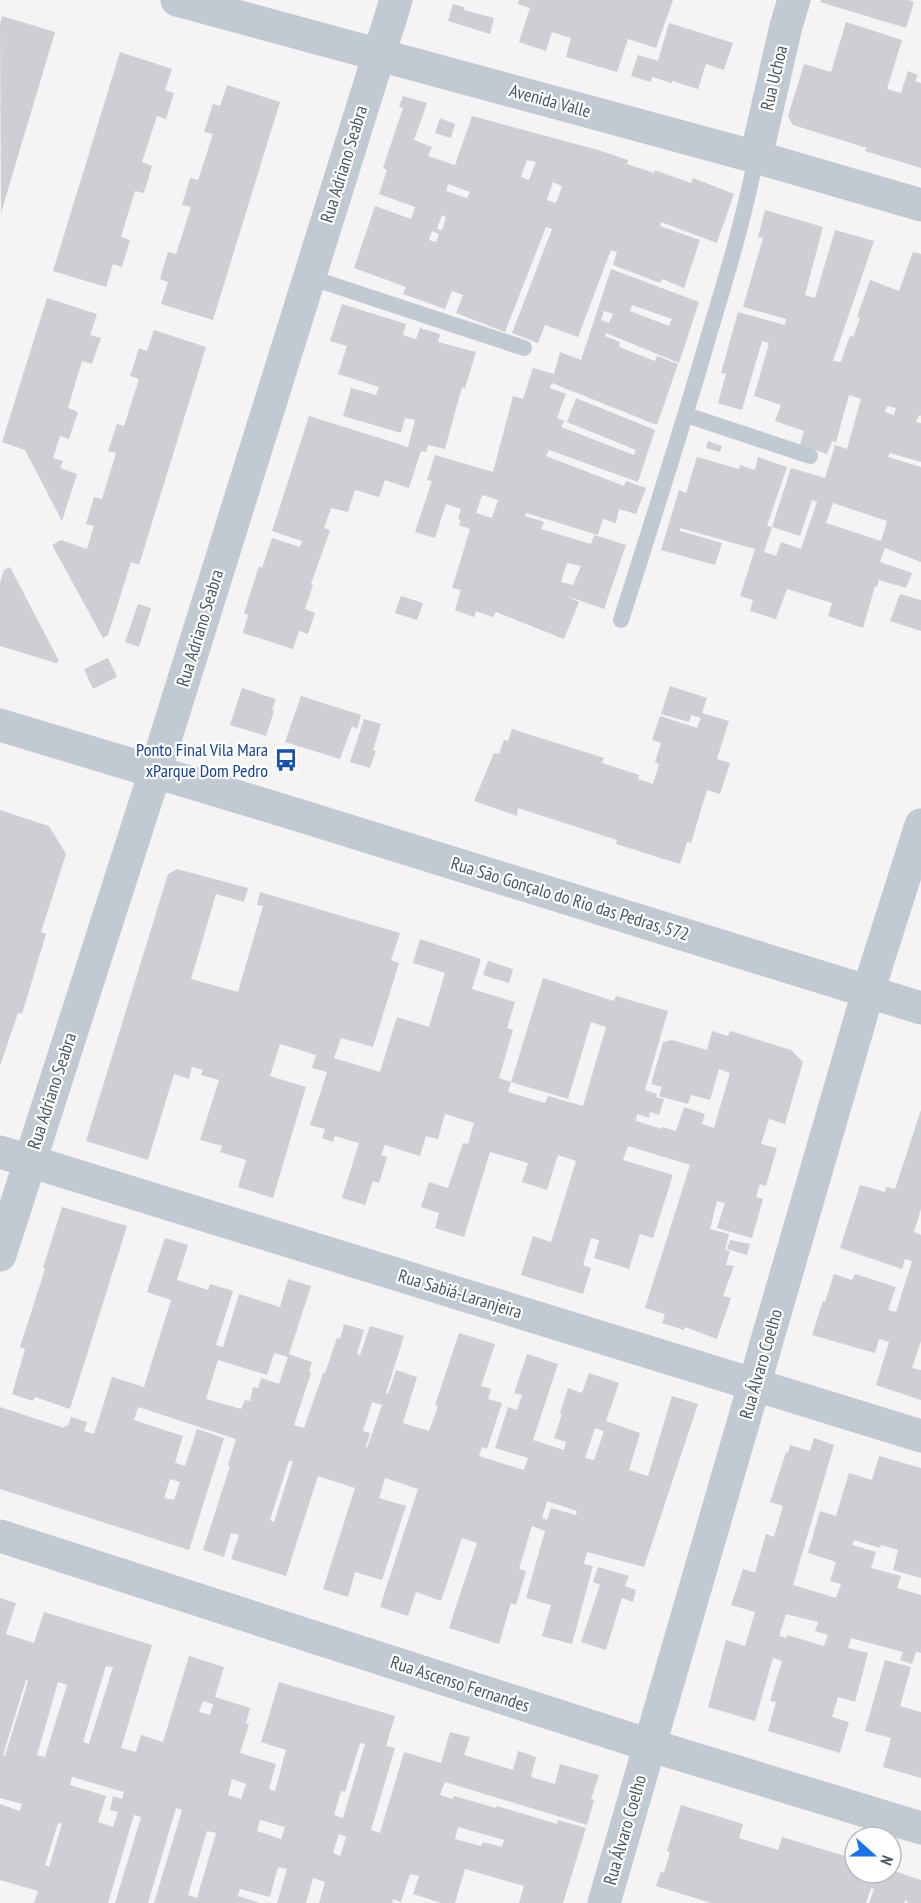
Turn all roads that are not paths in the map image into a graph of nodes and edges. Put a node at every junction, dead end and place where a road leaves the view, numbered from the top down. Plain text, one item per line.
1 (177, 0) edge
2 (396, 0) edge
3 (794, 0) edge
4 (378, 55) junction
5 (756, 157) junction
6 (921, 205) edge
7 (309, 278) junction
8 (524, 348) dead end
9 (686, 415) junction
10 (810, 456) dead end
11 (621, 620) dead end
12 (0, 725) edge
13 (155, 772) junction
14 (921, 825) edge
15 (868, 992) junction
16 (921, 1008) edge
17 (15, 1156) edge
18 (0, 1255) edge
19 (755, 1385) junction
20 (921, 1436) edge
21 (0, 1536) edge
22 (649, 1745) junction
23 (921, 1828) edge
24 (603, 1903) edge

1 - 4 street, Avenida Valle
2 - 4 street, Rua Adriano Seabra
3 - 5 street, Rua Uchoa
4 - 5 street, Avenida Valle
4 - 7 street, Rua Adriano Seabra
5 - 6 street, Avenida Valle
5 - 9 lane
7 - 8 lane
7 - 13 street, Rua Adriano Seabra
9 - 10 lane
9 - 11 lane
12 - 13 street, Rua São Gonçalo do Rio das Pedras, 572
13 - 15 street, Rua São Gonçalo do Rio das Pedras, 572
13 - 17 street, Rua Adriano Seabra
14 - 15 street, Rua Álvaro Coelho
15 - 16 street, Rua São Gonçalo do Rio das Pedras, 572
15 - 19 street, Rua Álvaro Coelho
17 - 18 street, Rua Adriano Seabra
17 - 19 street, Rua Sabiá-Laranjeira
19 - 20 street, Rua Sabiá-Laranjeira
19 - 22 street, Rua Álvaro Coelho
21 - 22 street, Rua Ascenso Fernandes
22 - 23 street, Rua Ascenso Fernandes
22 - 24 street, Rua Álvaro Coelho

